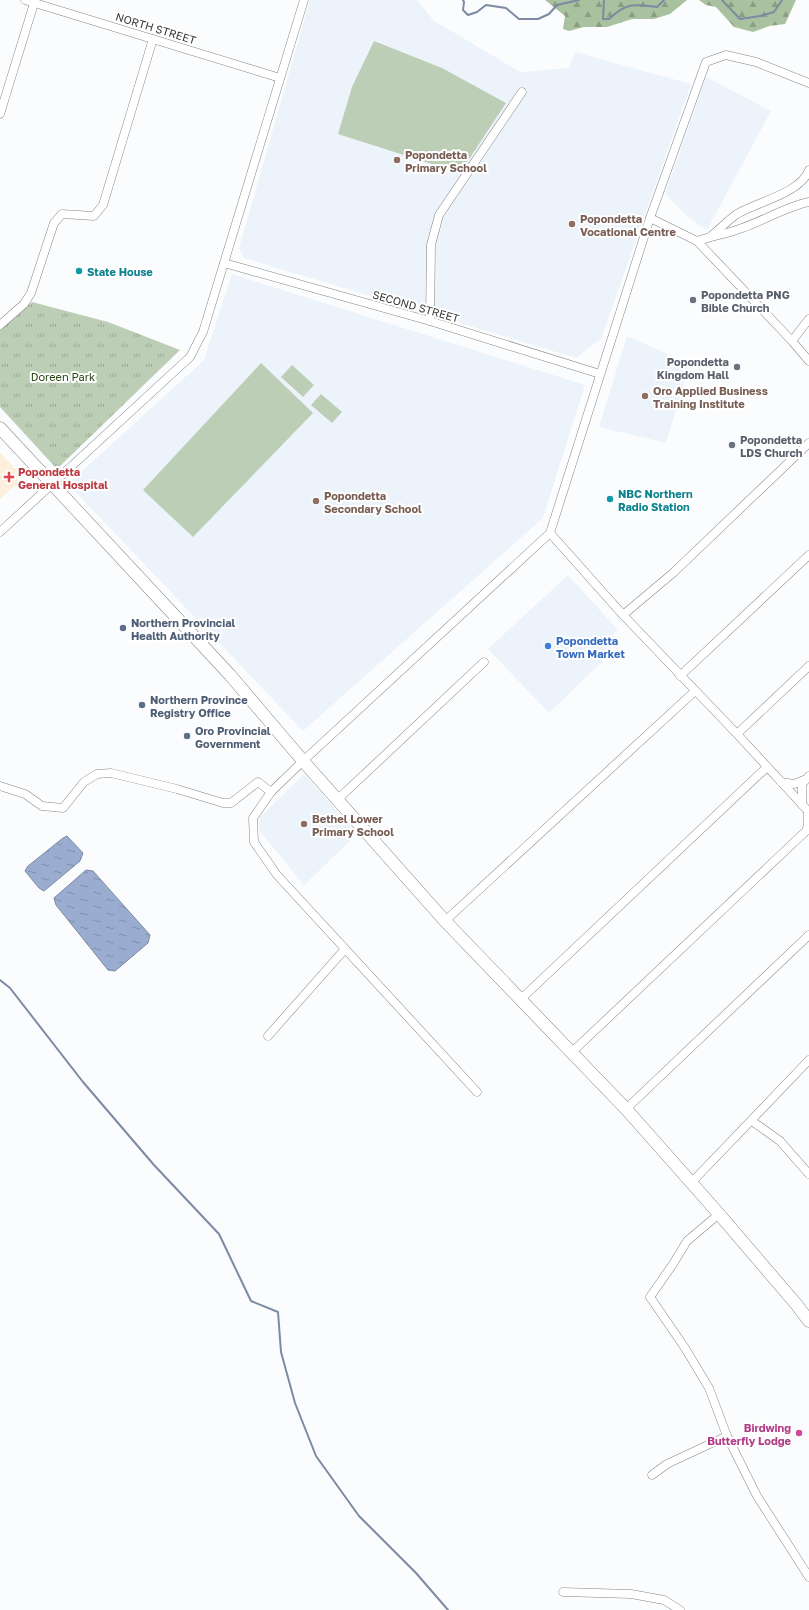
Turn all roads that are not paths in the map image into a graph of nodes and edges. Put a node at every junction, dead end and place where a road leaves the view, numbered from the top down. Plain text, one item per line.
1 (26, 0) edge
2 (304, 0) edge
3 (34, 1) edge
4 (153, 39) junction
5 (280, 78) junction
6 (809, 83) edge
7 (522, 92) dead end
8 (0, 114) edge
9 (809, 170) edge
10 (809, 202) edge
11 (650, 218) junction
12 (711, 236) junction
13 (697, 241) junction
14 (224, 263) junction
15 (809, 319) edge
16 (430, 321) junction
17 (0, 325) edge
18 (792, 341) junction
19 (809, 361) edge
20 (600, 374) junction
21 (0, 428) edge
22 (809, 443) edge
23 (52, 483) junction
24 (0, 532) edge
25 (550, 533) junction
26 (809, 555) edge
27 (622, 615) junction
28 (484, 662) dead end
29 (809, 666) edge
30 (680, 676) junction
31 (694, 691) junction
32 (737, 734) junction
33 (303, 761) junction
34 (768, 767) junction
35 (807, 778) edge
36 (781, 782) junction
37 (0, 786) edge
38 (271, 792) junction
39 (337, 800) junction
40 (802, 804) junction
41 (809, 812) edge
42 (808, 831) edge
43 (445, 921) junction
44 (809, 935) edge
45 (345, 949) junction
46 (520, 1000) junction
47 (268, 1036) dead end
48 (571, 1053) junction
49 (809, 1060) edge
50 (476, 1092) dead end
51 (626, 1110) junction
52 (752, 1121) junction
53 (809, 1174) edge
54 (691, 1183) junction
55 (719, 1214) junction
56 (809, 1321) edge
57 (727, 1436) junction
58 (652, 1475) dead end
59 (809, 1577) edge
60 (563, 1592) dead end
61 (680, 1610) edge

1 - 3 street, NORTH STREET
2 - 5 street
3 - 4 street, NORTH STREET
3 - 8 street
4 - 5 street, NORTH STREET
4 - 17 street
5 - 14 street
6 - 11 street
7 - 16 street
9 - 12 street
10 - 12 street
11 - 13 street
11 - 20 street
12 - 13 street
13 - 18 street
14 - 16 street, SECOND STREET
14 - 23 street
15 - 18 street
16 - 20 street, SECOND STREET
18 - 19 street
20 - 25 street
21 - 23 main road
22 - 27 street
23 - 24 street
23 - 33 main road
25 - 27 street
25 - 33 street
26 - 30 street
27 - 30 street
28 - 39 street
29 - 32 street
30 - 31 street
31 - 32 street
31 - 43 street
32 - 34 street
33 - 38 street
33 - 39 main road
34 - 36 street
34 - 46 street
35 - 36 street
35 - 40 street
36 - 40 street
37 - 38 street
38 - 45 street
39 - 43 main road
40 - 41 street
41 - 42 street
42 - 48 street
43 - 46 main road
44 - 51 street
45 - 47 street
45 - 50 street
46 - 48 main road
48 - 51 main road
49 - 52 street
51 - 54 main road
52 - 53 street
52 - 54 street
54 - 55 main road
55 - 56 main road
55 - 57 street
57 - 58 street
57 - 59 street
60 - 61 street

